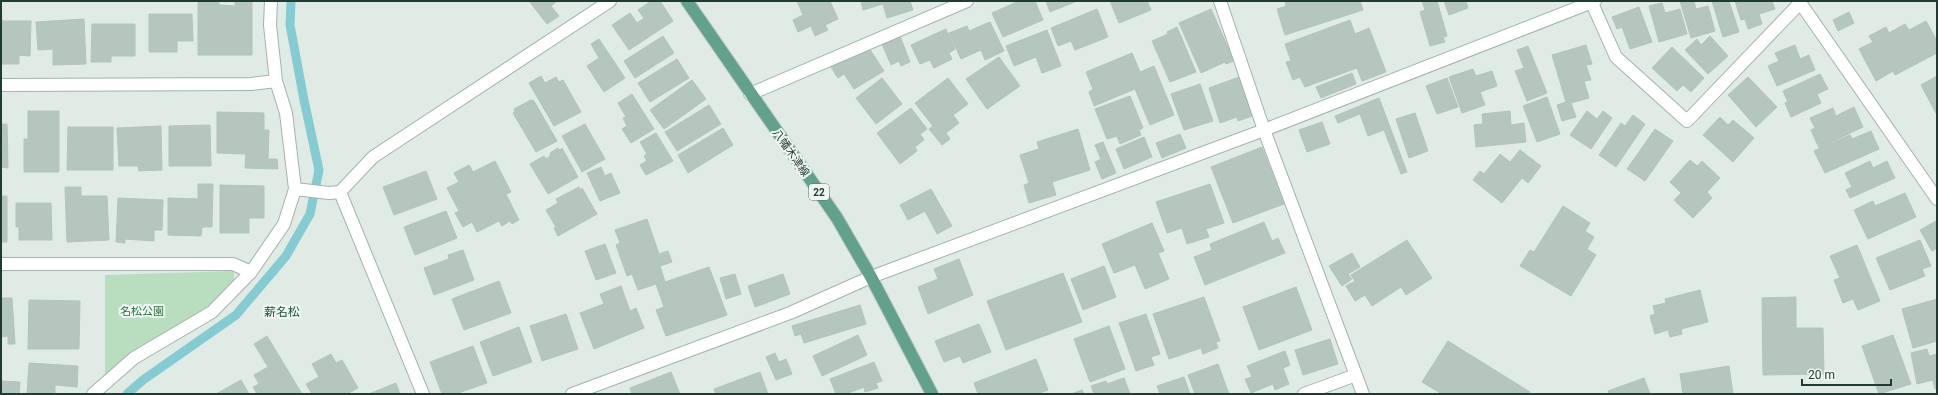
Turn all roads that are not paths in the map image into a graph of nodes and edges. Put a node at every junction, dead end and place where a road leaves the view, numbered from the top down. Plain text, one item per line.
1 (271, 1) edge
2 (610, 1) edge
3 (687, 1) edge
4 (967, 1) edge
5 (1220, 1) edge
6 (1593, 1) edge
7 (1799, 2) edge
8 (276, 81) junction
9 (1, 85) edge
10 (750, 94) junction
11 (1264, 130) junction
12 (300, 189) junction
13 (335, 192) junction
14 (1937, 199) edge
15 (1, 264) edge
16 (251, 272) junction
17 (871, 277) junction
18 (1356, 375) junction
19 (93, 394) edge
20 (423, 394) edge
21 (572, 394) edge
22 (932, 394) edge
23 (1304, 394) edge
24 (1363, 394) edge

1 - 8 street
2 - 13 street
3 - 10 main road, 八幡木津線 / 22
4 - 10 street
5 - 11 street
6 - 7 street
6 - 11 street
7 - 14 street
8 - 9 street
8 - 12 street
10 - 17 main road, 八幡木津線 / 22
11 - 17 street
11 - 18 street
12 - 13 street
12 - 16 street
13 - 20 street
15 - 16 street
16 - 19 street
17 - 21 street
17 - 22 main road, 八幡木津線 / 22
18 - 23 street
18 - 24 street

